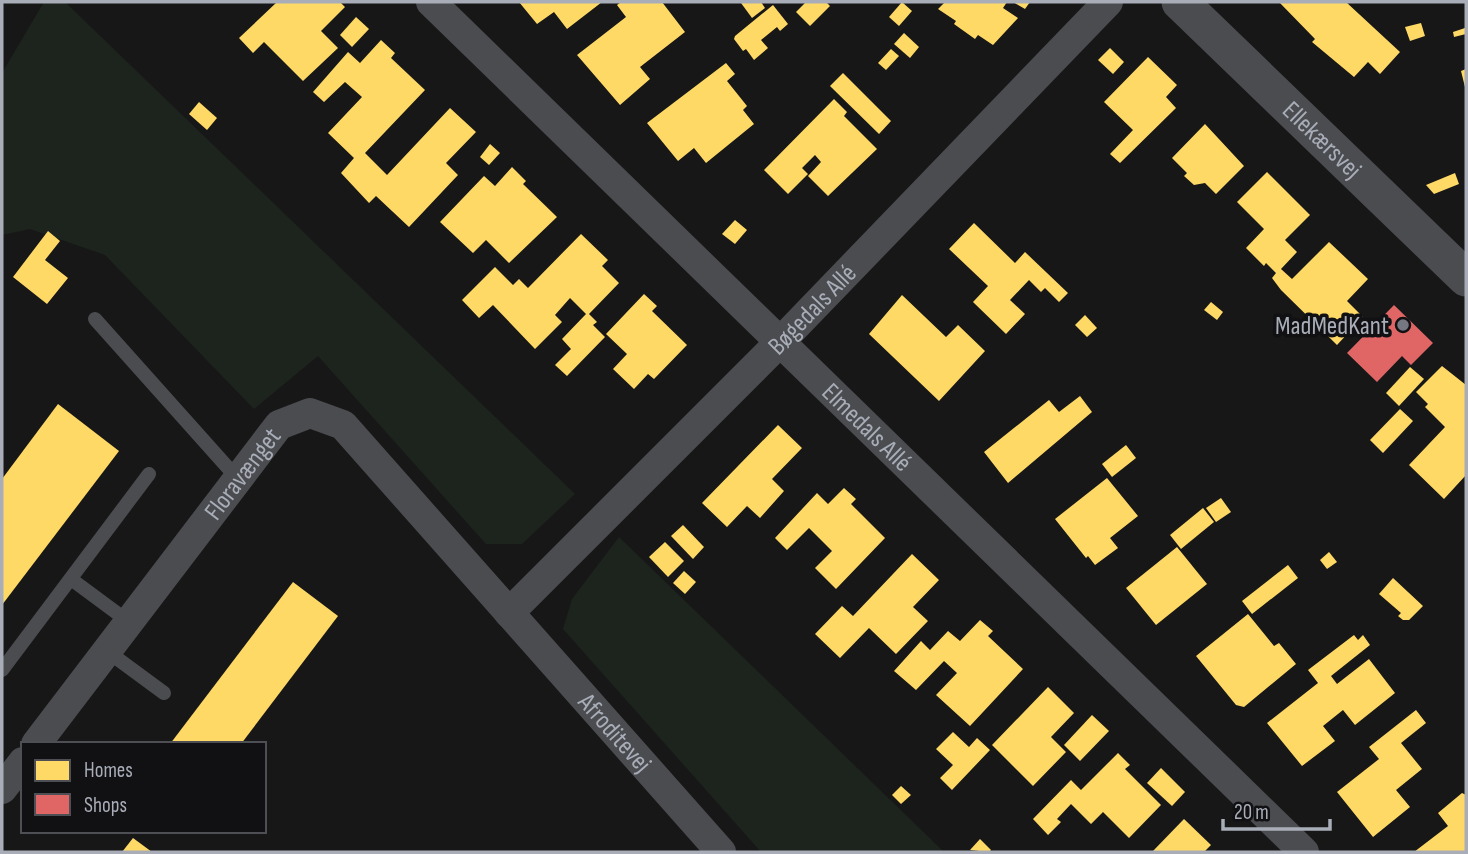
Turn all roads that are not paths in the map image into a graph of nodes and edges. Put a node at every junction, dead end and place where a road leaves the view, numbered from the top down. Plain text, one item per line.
1 (431, 2) edge
2 (1108, 2) edge
3 (1180, 2) edge
4 (1466, 278) edge
5 (95, 320) dead end
6 (780, 342) junction
7 (149, 474) dead end
8 (238, 479) junction
9 (71, 579) junction
10 (509, 613) junction
11 (129, 622) junction
12 (107, 651) junction
13 (2, 670) edge
14 (164, 693) dead end
15 (38, 742) edge
16 (21, 765) edge
17 (2, 789) edge
18 (722, 852) edge
19 (1304, 852) edge

1 - 6 street, Elmedals Allé
2 - 6 street, Bøgedals Allé
3 - 4 street, Ellekærsvej
5 - 8 lane
6 - 10 street, Bøgedals Allé
6 - 19 street, Elmedals Allé
7 - 9 lane
8 - 10 street, Floravænget
8 - 11 street, Floravænget
9 - 11 lane
9 - 13 lane
10 - 18 street, Afroditevej
11 - 12 street, Floravænget
12 - 14 lane
12 - 15 street, Floravænget
16 - 17 street

